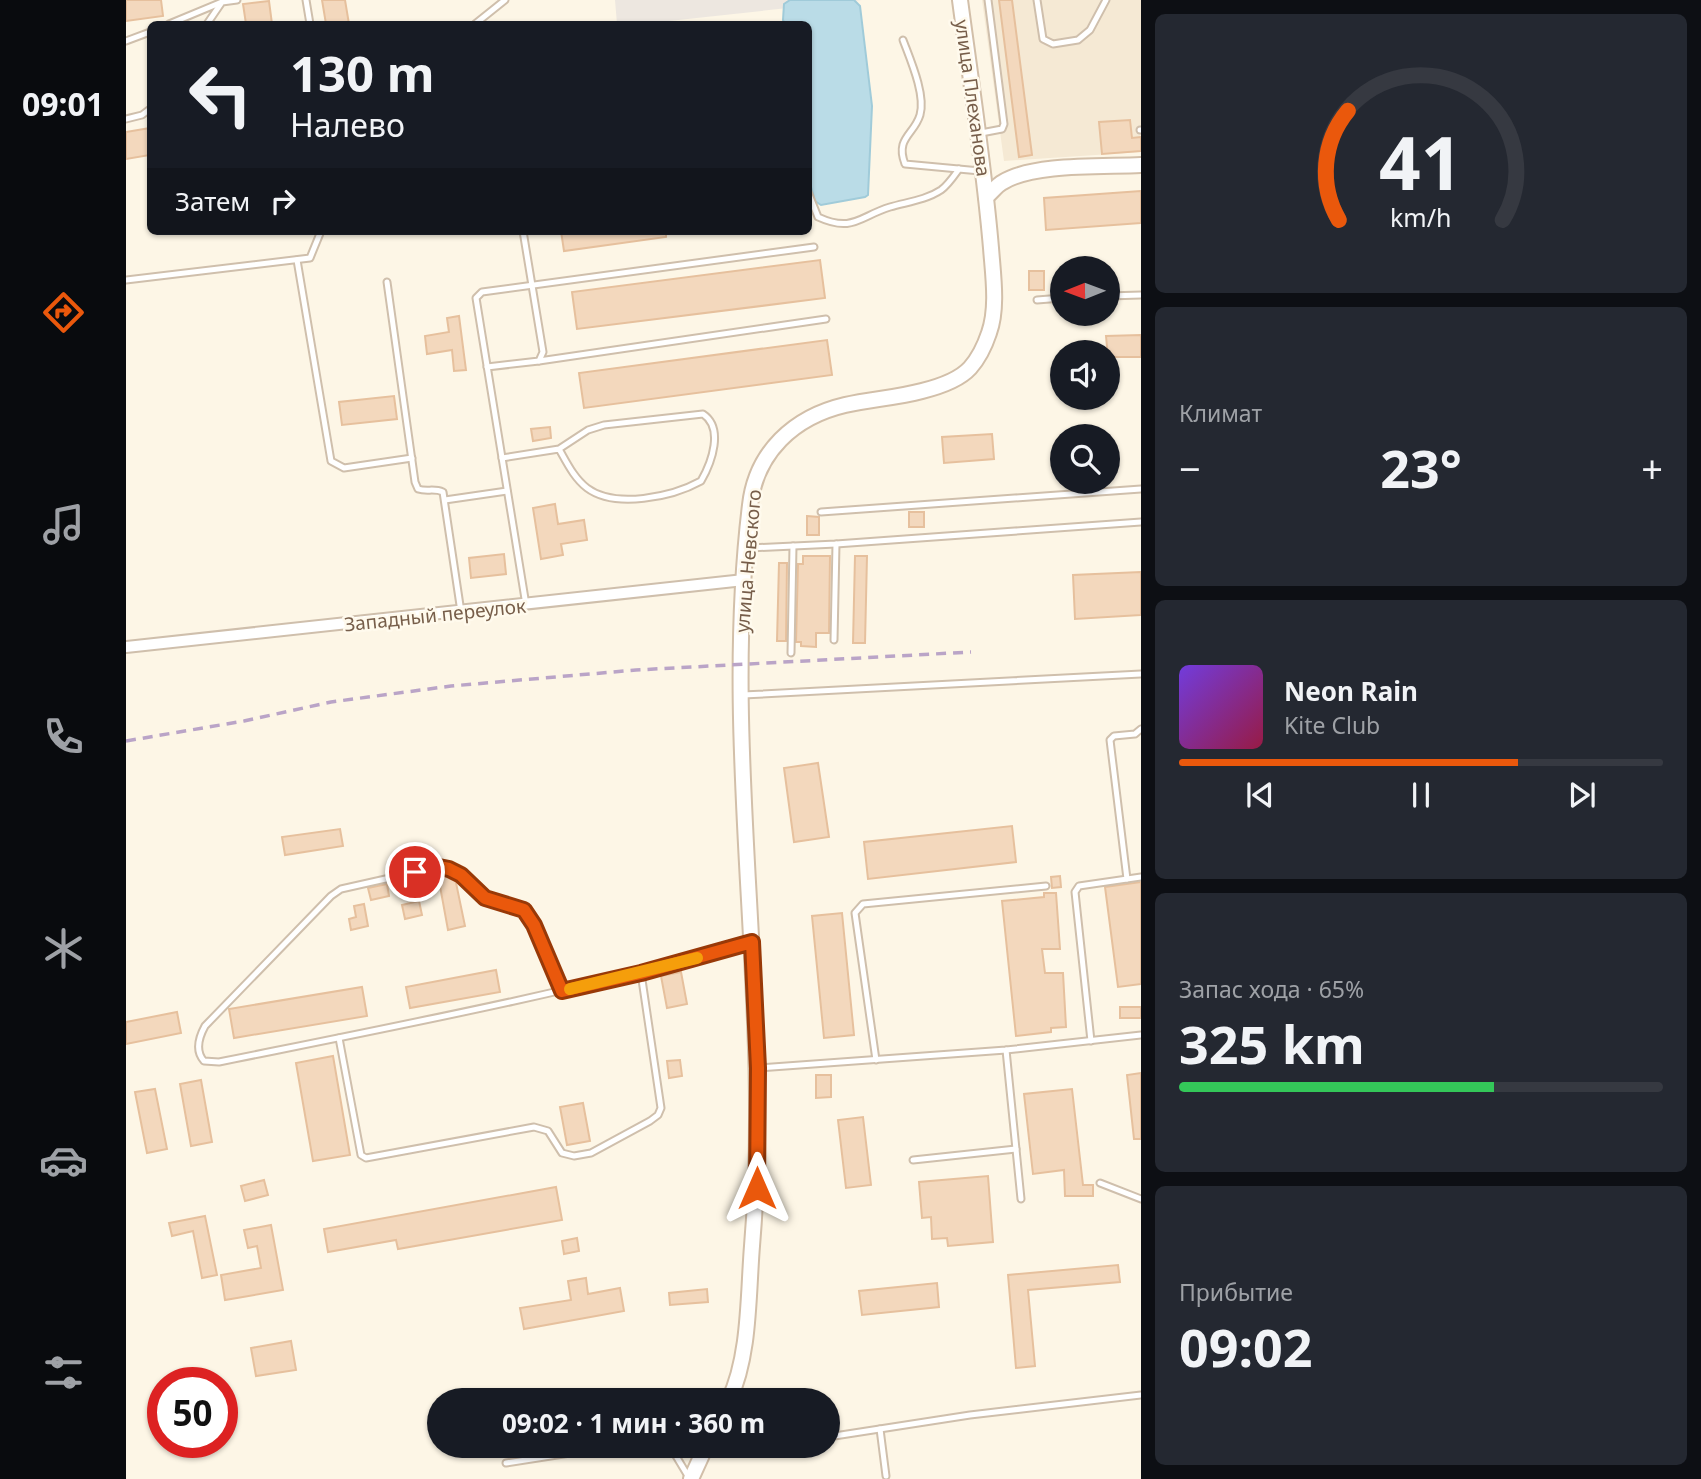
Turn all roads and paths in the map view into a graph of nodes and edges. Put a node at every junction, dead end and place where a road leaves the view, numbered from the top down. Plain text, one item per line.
1 (237, 0) edge
2 (306, 0) edge
3 (505, 0) edge
4 (960, 0) edge
5 (988, 0) edge
6 (1037, 0) edge
7 (1106, 0) edge
8 (222, 2) junction
9 (484, 18) junction
10 (176, 21) edge
11 (209, 21) edge
12 (310, 21) edge
13 (480, 21) edge
14 (485, 21) edge
15 (147, 33) edge
16 (904, 40) dead end
17 (126, 41) edge
18 (147, 111) edge
19 (126, 119) edge
20 (978, 133) junction
21 (1141, 165) edge
22 (959, 169) junction
23 (984, 172) junction
24 (986, 197) junction
25 (812, 202) edge
26 (319, 235) edge
27 (524, 235) edge
28 (814, 247) dead end
29 (297, 260) junction
30 (126, 280) edge
31 (387, 282) dead end
32 (531, 285) junction
33 (1141, 295) edge
34 (1120, 296) edge
35 (1050, 299) edge
36 (1037, 300) dead end
37 (826, 319) dead end
38 (539, 361) junction
39 (487, 367) junction
40 (559, 449) junction
41 (412, 458) junction
42 (502, 458) junction
43 (1141, 489) edge
44 (507, 491) junction
45 (445, 500) junction
46 (821, 512) dead end
47 (1141, 522) edge
48 (836, 544) junction
49 (793, 546) junction
50 (746, 548) junction
51 (744, 580) junction
52 (526, 605) junction
53 (461, 612) junction
54 (834, 640) dead end
55 (126, 647) edge
56 (791, 653) dead end
57 (1141, 674) edge
58 (739, 695) junction
59 (1141, 729) edge
60 (1141, 877) edge
61 (1127, 879) junction
62 (1046, 886) dead end
63 (752, 942) junction
64 (641, 973) junction
65 (562, 991) junction
66 (1141, 1035) edge
67 (339, 1038) junction
68 (1091, 1041) junction
69 (1006, 1050) junction
70 (876, 1060) junction
71 (758, 1068) junction
72 (1016, 1149) junction
73 (913, 1160) dead end
74 (1100, 1183) dead end
75 (1021, 1199) dead end
76 (1141, 1199) edge
77 (733, 1388) edge
78 (1141, 1395) edge
79 (880, 1429) junction
80 (840, 1435) edge
81 (538, 1458) edge
82 (678, 1458) edge
83 (701, 1458) edge
84 (506, 1463) dead end
85 (886, 1476) dead end
86 (691, 1479) edge

1 - 8 lane
2 - 12 lane
3 - 9 lane
4 - 20 main road, улица Плеханова
5 - 20 lane
6 - 7 lane
8 - 10 lane
8 - 11 lane
9 - 13 lane
9 - 14 lane
15 - 17 lane
16 - 22 lane
18 - 19 lane
20 - 23 main road, улица Плеханова
21 - 24 main road
22 - 23 lane
22 - 25 lane
23 - 24 main road, улица Плеханова
24 - 50 main road, улица Невского
26 - 29 lane
27 - 32 lane
28 - 32 lane
29 - 30 lane
29 - 41 lane
31 - 41 lane
32 - 38 lane
32 - 39 lane
33 - 34 lane
35 - 36 lane
37 - 38 lane
38 - 39 lane
39 - 42 lane
40 - 40 lane
40 - 42 lane
41 - 45 lane
42 - 44 lane
43 - 46 lane
44 - 45 lane
44 - 52 lane
45 - 53 lane
47 - 48 lane
48 - 49 lane
48 - 54 lane
49 - 50 lane
49 - 56 lane
50 - 51 main road, улица Невского
51 - 52 street, Западный переулок
51 - 58 main road, улица Невского
52 - 53 street, Западный переулок
53 - 55 street, Западный переулок
57 - 58 lane
58 - 63 main road, улица Невского
59 - 61 lane
60 - 61 lane
61 - 68 lane
62 - 70 lane
63 - 64 lane
63 - 71 main road, улица Невского
64 - 65 lane
64 - 67 lane
65 - 67 lane
65 - 67 lane
66 - 68 lane
68 - 69 lane
69 - 70 lane
69 - 72 lane
70 - 71 lane
71 - 77 main road, улица Невского
72 - 73 lane
72 - 75 lane
74 - 76 lane
78 - 79 lane
79 - 80 lane
79 - 85 lane
81 - 84 lane
82 - 86 lane
83 - 86 main road

